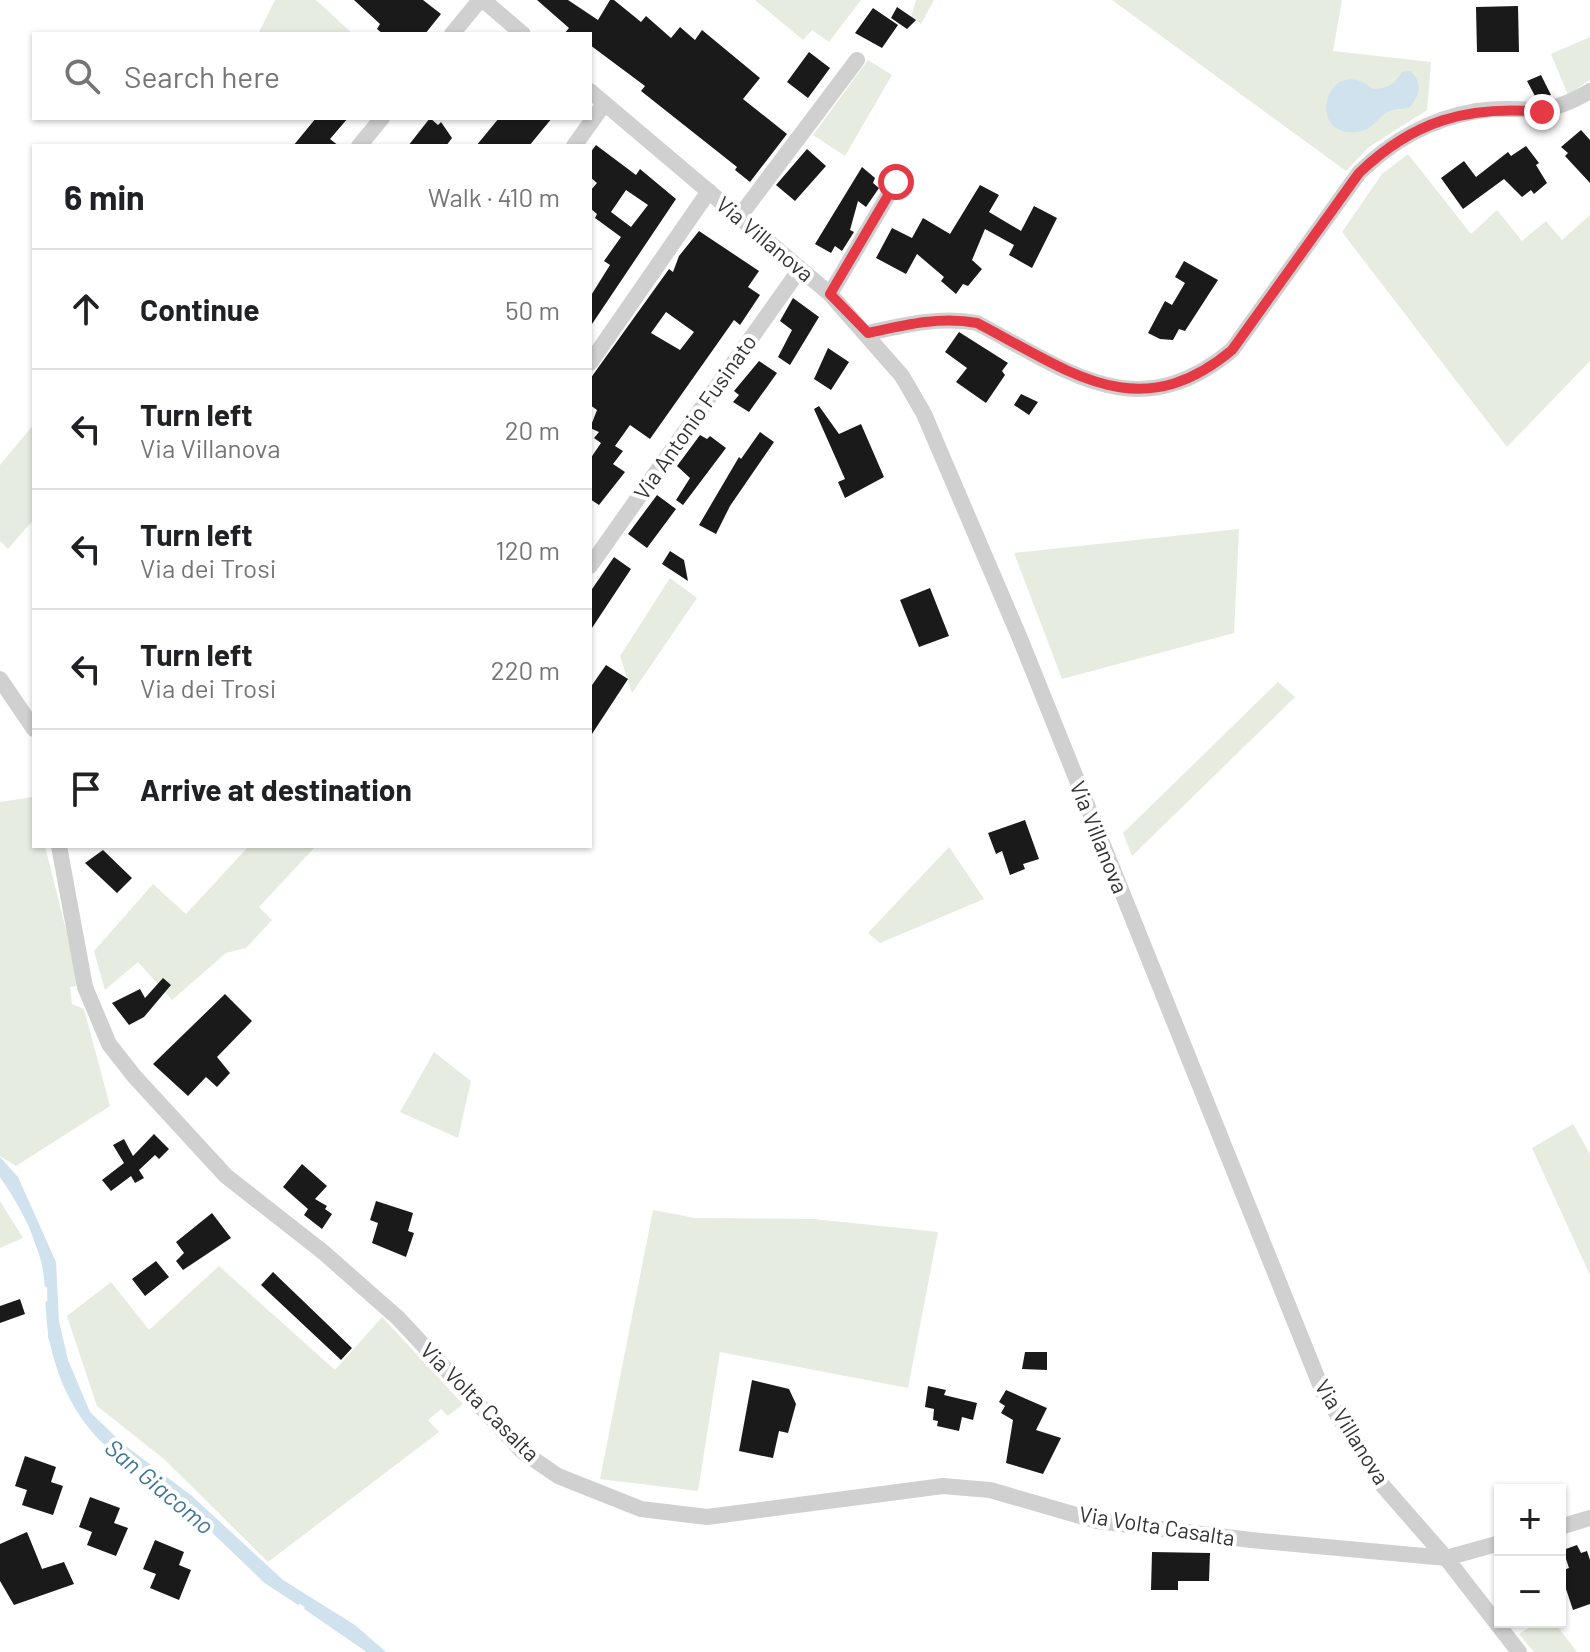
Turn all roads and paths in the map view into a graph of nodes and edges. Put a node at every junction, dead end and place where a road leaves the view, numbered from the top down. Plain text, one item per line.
1 (481, 0) edge
2 (454, 32) edge
3 (521, 32) edge
4 (857, 60) dead end
5 (1590, 91) edge
6 (592, 93) edge
7 (604, 104) junction
8 (380, 120) edge
9 (361, 144) edge
10 (575, 144) edge
11 (896, 182) dead end
12 (709, 191) junction
13 (739, 217) junction
14 (800, 269) junction
15 (830, 294) junction
16 (868, 333) junction
17 (592, 360) edge
18 (592, 563) edge
19 (0, 679) edge
20 (32, 726) edge
21 (59, 848) edge
22 (1590, 1518) edge
23 (1566, 1525) edge
24 (1494, 1545) edge
25 (1446, 1558) junction
26 (1519, 1652) edge

1 - 2 street
1 - 3 street
4 - 13 street
5 - 16 street
6 - 7 street, Via Villanova
7 - 10 street
7 - 12 street, Via Villanova
8 - 9 street
11 - 15 street
12 - 13 street, Via Villanova
12 - 17 street
13 - 14 street, Via Villanova
14 - 15 street, Via Villanova
14 - 18 street, Via Antonio Fusinato
15 - 16 street, Via Villanova
16 - 25 street, Via Villanova
19 - 20 street
21 - 25 street, Via Volta Casalta
22 - 23 street
24 - 25 street
25 - 26 street, Via Villanova

